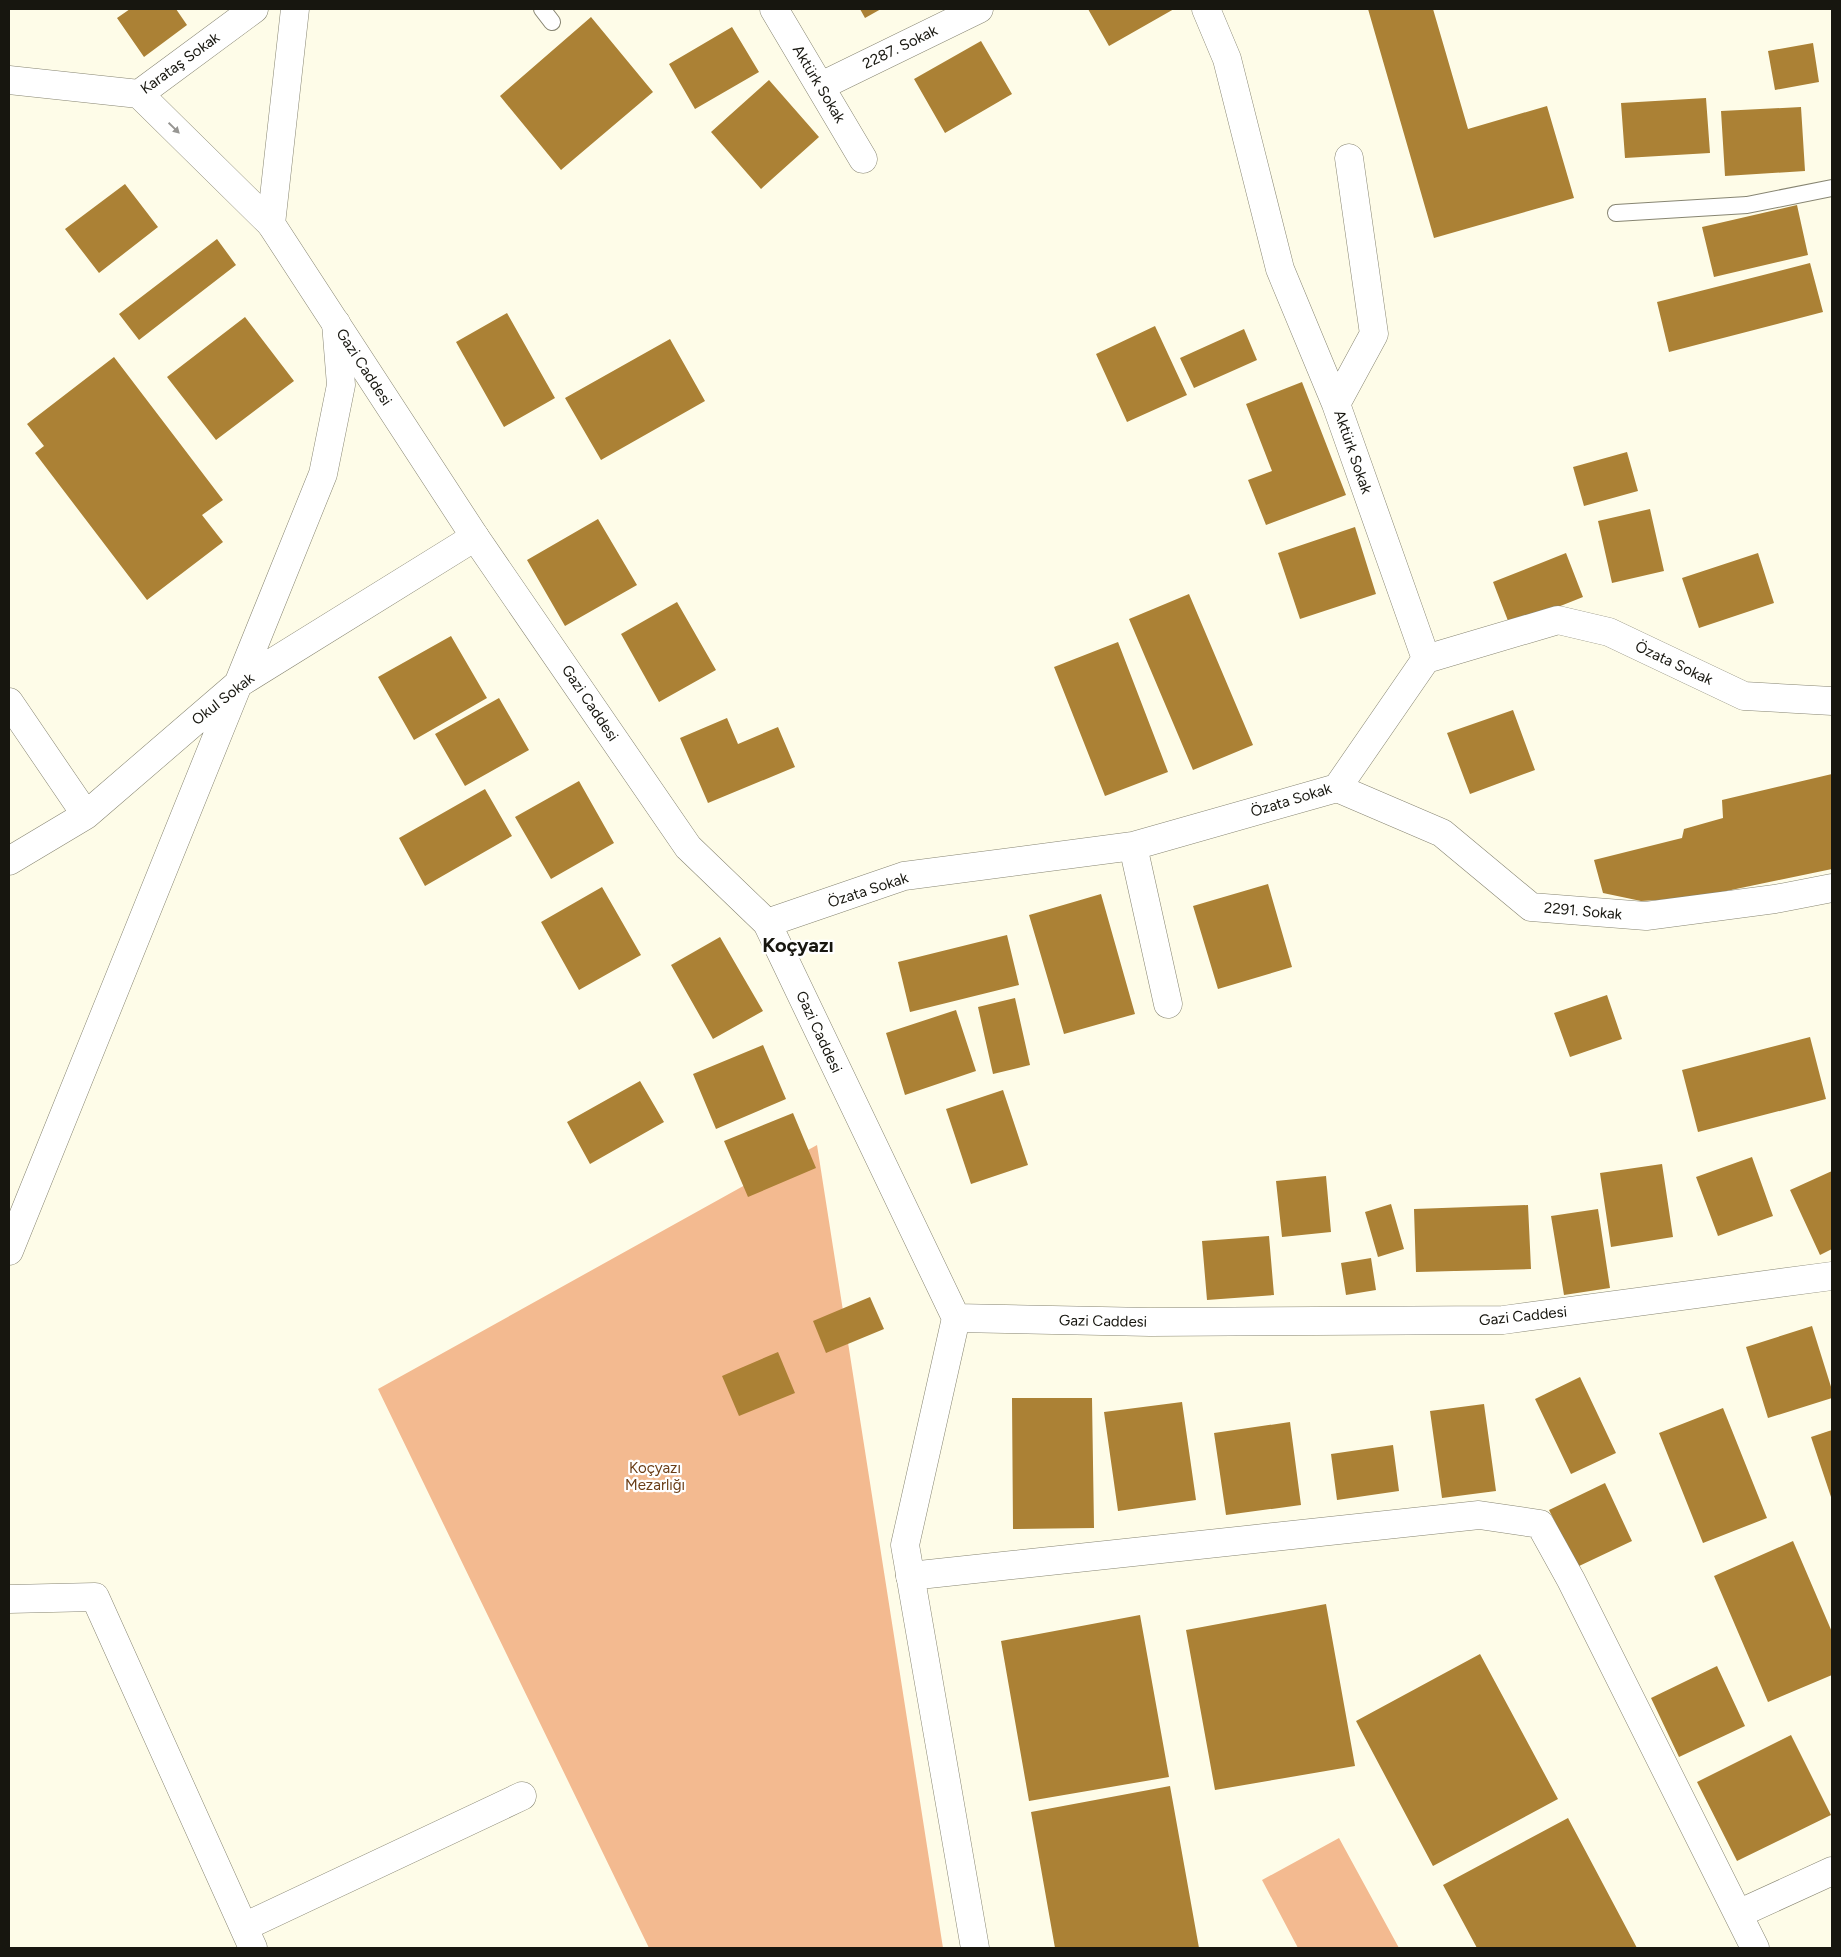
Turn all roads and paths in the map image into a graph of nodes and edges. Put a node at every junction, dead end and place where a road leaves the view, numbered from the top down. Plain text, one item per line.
1 (254, 9) edge
2 (295, 9) edge
3 (542, 9) edge
4 (774, 9) edge
5 (979, 9) edge
6 (1206, 9) edge
7 (552, 22) dead end
8 (9, 80) edge
9 (821, 86) junction
10 (139, 94) junction
11 (1349, 158) dead end
12 (863, 159) dead end
13 (1832, 188) edge
14 (1616, 213) dead end
15 (271, 224) junction
16 (336, 323) junction
17 (1336, 404) junction
18 (475, 537) junction
19 (1426, 659) junction
20 (238, 684) junction
21 (1832, 701) edge
22 (9, 702) edge
23 (1336, 788) junction
24 (86, 815) junction
25 (1133, 846) junction
26 (9, 861) edge
27 (1832, 888) edge
28 (767, 923) junction
29 (1168, 1004) dead end
30 (9, 1252) edge
31 (1832, 1276) edge
32 (956, 1318) junction
33 (910, 1576) junction
34 (9, 1599) edge
35 (522, 1796) dead end
36 (1832, 1871) edge
37 (1738, 1914) junction
38 (249, 1938) edge
39 (975, 1948) edge
40 (1756, 1948) edge

1 - 10 street, Karataş Sokak
2 - 15 street
3 - 7 lane
4 - 9 street, Aktürk Sokak
5 - 9 street, 2287. Sokak
6 - 17 street
8 - 10 street, Karataş Sokak
9 - 12 street, Aktürk Sokak
10 -> 15 street, Gazi Caddesi
11 - 17 street, Aktürk Sokak
13 - 14 lane
15 - 16 street, Gazi Caddesi
16 - 18 street, Gazi Caddesi
16 - 20 street
17 - 19 street, Aktürk Sokak
18 - 20 street, Okul Sokak
18 - 28 street, Gazi Caddesi
19 - 21 street, Özata Sokak
19 - 23 street, Özata Sokak
20 - 24 street, Okul Sokak
20 - 30 street
22 - 24 street
23 - 25 street, Özata Sokak
23 - 27 street, 2291. Sokak
24 - 26 street, Okul Sokak
25 - 28 street, Özata Sokak
25 - 29 street
28 - 32 street, Gazi Caddesi
31 - 32 street, Gazi Caddesi
32 - 33 street
33 - 37 street
33 - 39 street
34 - 38 street
35 - 38 street
36 - 37 street
37 - 40 street

